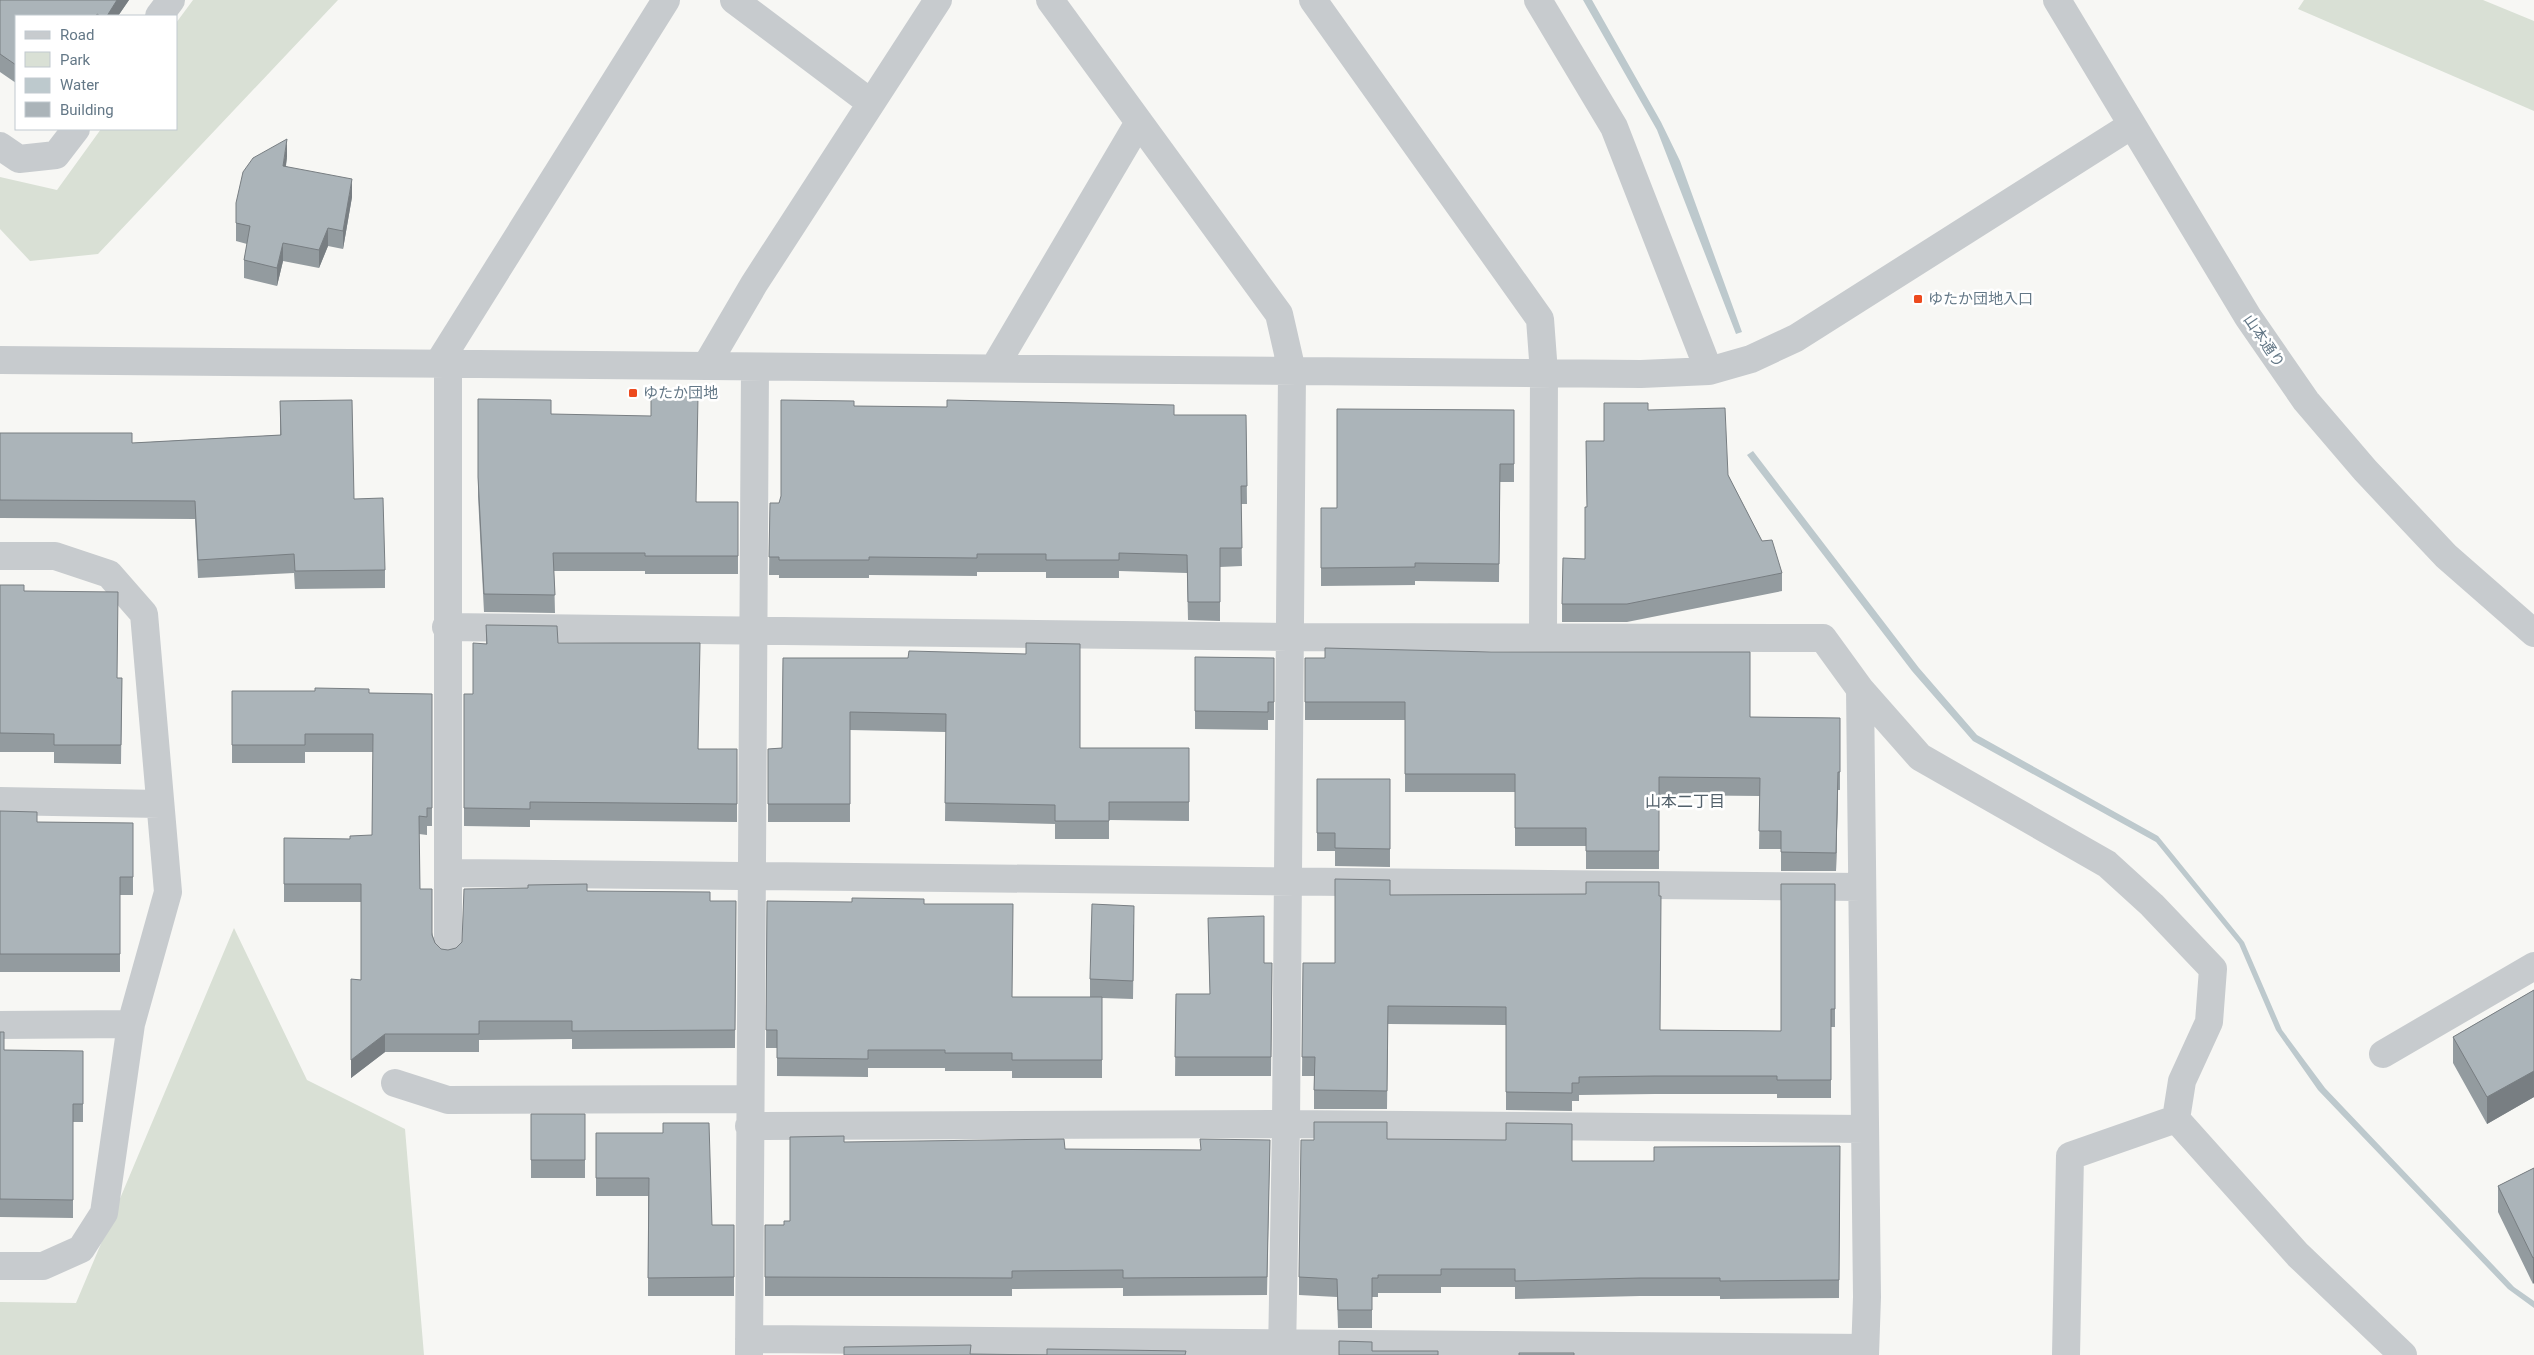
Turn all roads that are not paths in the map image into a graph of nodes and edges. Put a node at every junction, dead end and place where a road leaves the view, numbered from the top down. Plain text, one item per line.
1 (171, 0) edge
2 (666, 0) edge
3 (734, 0) edge
4 (938, 0) edge
5 (1050, 0) edge
6 (1313, 0) edge
7 (1538, 0) edge
8 (2057, 0) edge
9 (160, 15) edge
10 (871, 103) junction
11 (1139, 122) junction
12 (2132, 126) junction
13 (75, 130) edge
14 (0, 146) edge
15 (0, 360) edge
16 (443, 364) junction
17 (706, 366) junction
18 (755, 367) junction
19 (994, 368) junction
20 (1292, 371) junction
21 (1709, 371) junction
22 (1544, 374) junction
23 (0, 556) edge
24 (446, 627) junction
25 (752, 629) junction
26 (2534, 632) edge
27 (1288, 637) junction
28 (1543, 637) junction
29 (1860, 689) junction
30 (0, 801) edge
31 (160, 804) junction
32 (448, 873) junction
33 (751, 874) junction
34 (1287, 880) junction
35 (1862, 887) junction
36 (448, 953) edge
37 (2534, 966) edge
38 (131, 1024) junction
39 (0, 1025) edge
40 (2382, 1054) dead end
41 (395, 1083) dead end
42 (749, 1099) junction
43 (2176, 1119) junction
44 (1286, 1124) junction
45 (750, 1126) junction
46 (1864, 1129) junction
47 (0, 1266) edge
48 (750, 1347) edge
49 (1282, 1349) edge
50 (1865, 1351) edge
51 (2066, 1355) edge
52 (2402, 1355) edge

1 - 9 street
2 - 16 street
3 - 10 street
4 - 10 street
5 - 11 street
6 - 22 street
7 - 21 street
8 - 12 street, 山本通り
10 - 17 street
11 - 19 street
11 - 20 street
12 - 21 street
12 - 26 street, 山本通り
13 - 14 street
15 - 16 street
16 - 17 street
16 - 24 street
17 - 18 street
18 - 19 street
18 - 25 street
19 - 20 street
20 - 22 street
20 - 27 street
21 - 22 street
22 - 28 street
23 - 31 street
24 - 25 street
24 - 32 street
25 - 27 street
25 - 33 street
27 - 28 street
27 - 34 street
28 - 29 street
29 - 35 street
29 - 43 street
30 - 31 street
31 - 38 street
32 - 33 street
32 - 36 street
33 - 34 street
33 - 42 street
34 - 35 street
34 - 44 street
35 - 46 street
37 - 40 street
38 - 39 street
38 - 47 street
41 - 42 street
42 - 45 street
43 - 51 street
43 - 52 street
44 - 45 street
44 - 46 street
44 - 49 street
45 - 48 street
46 - 50 street
48 - 49 street
49 - 50 street

